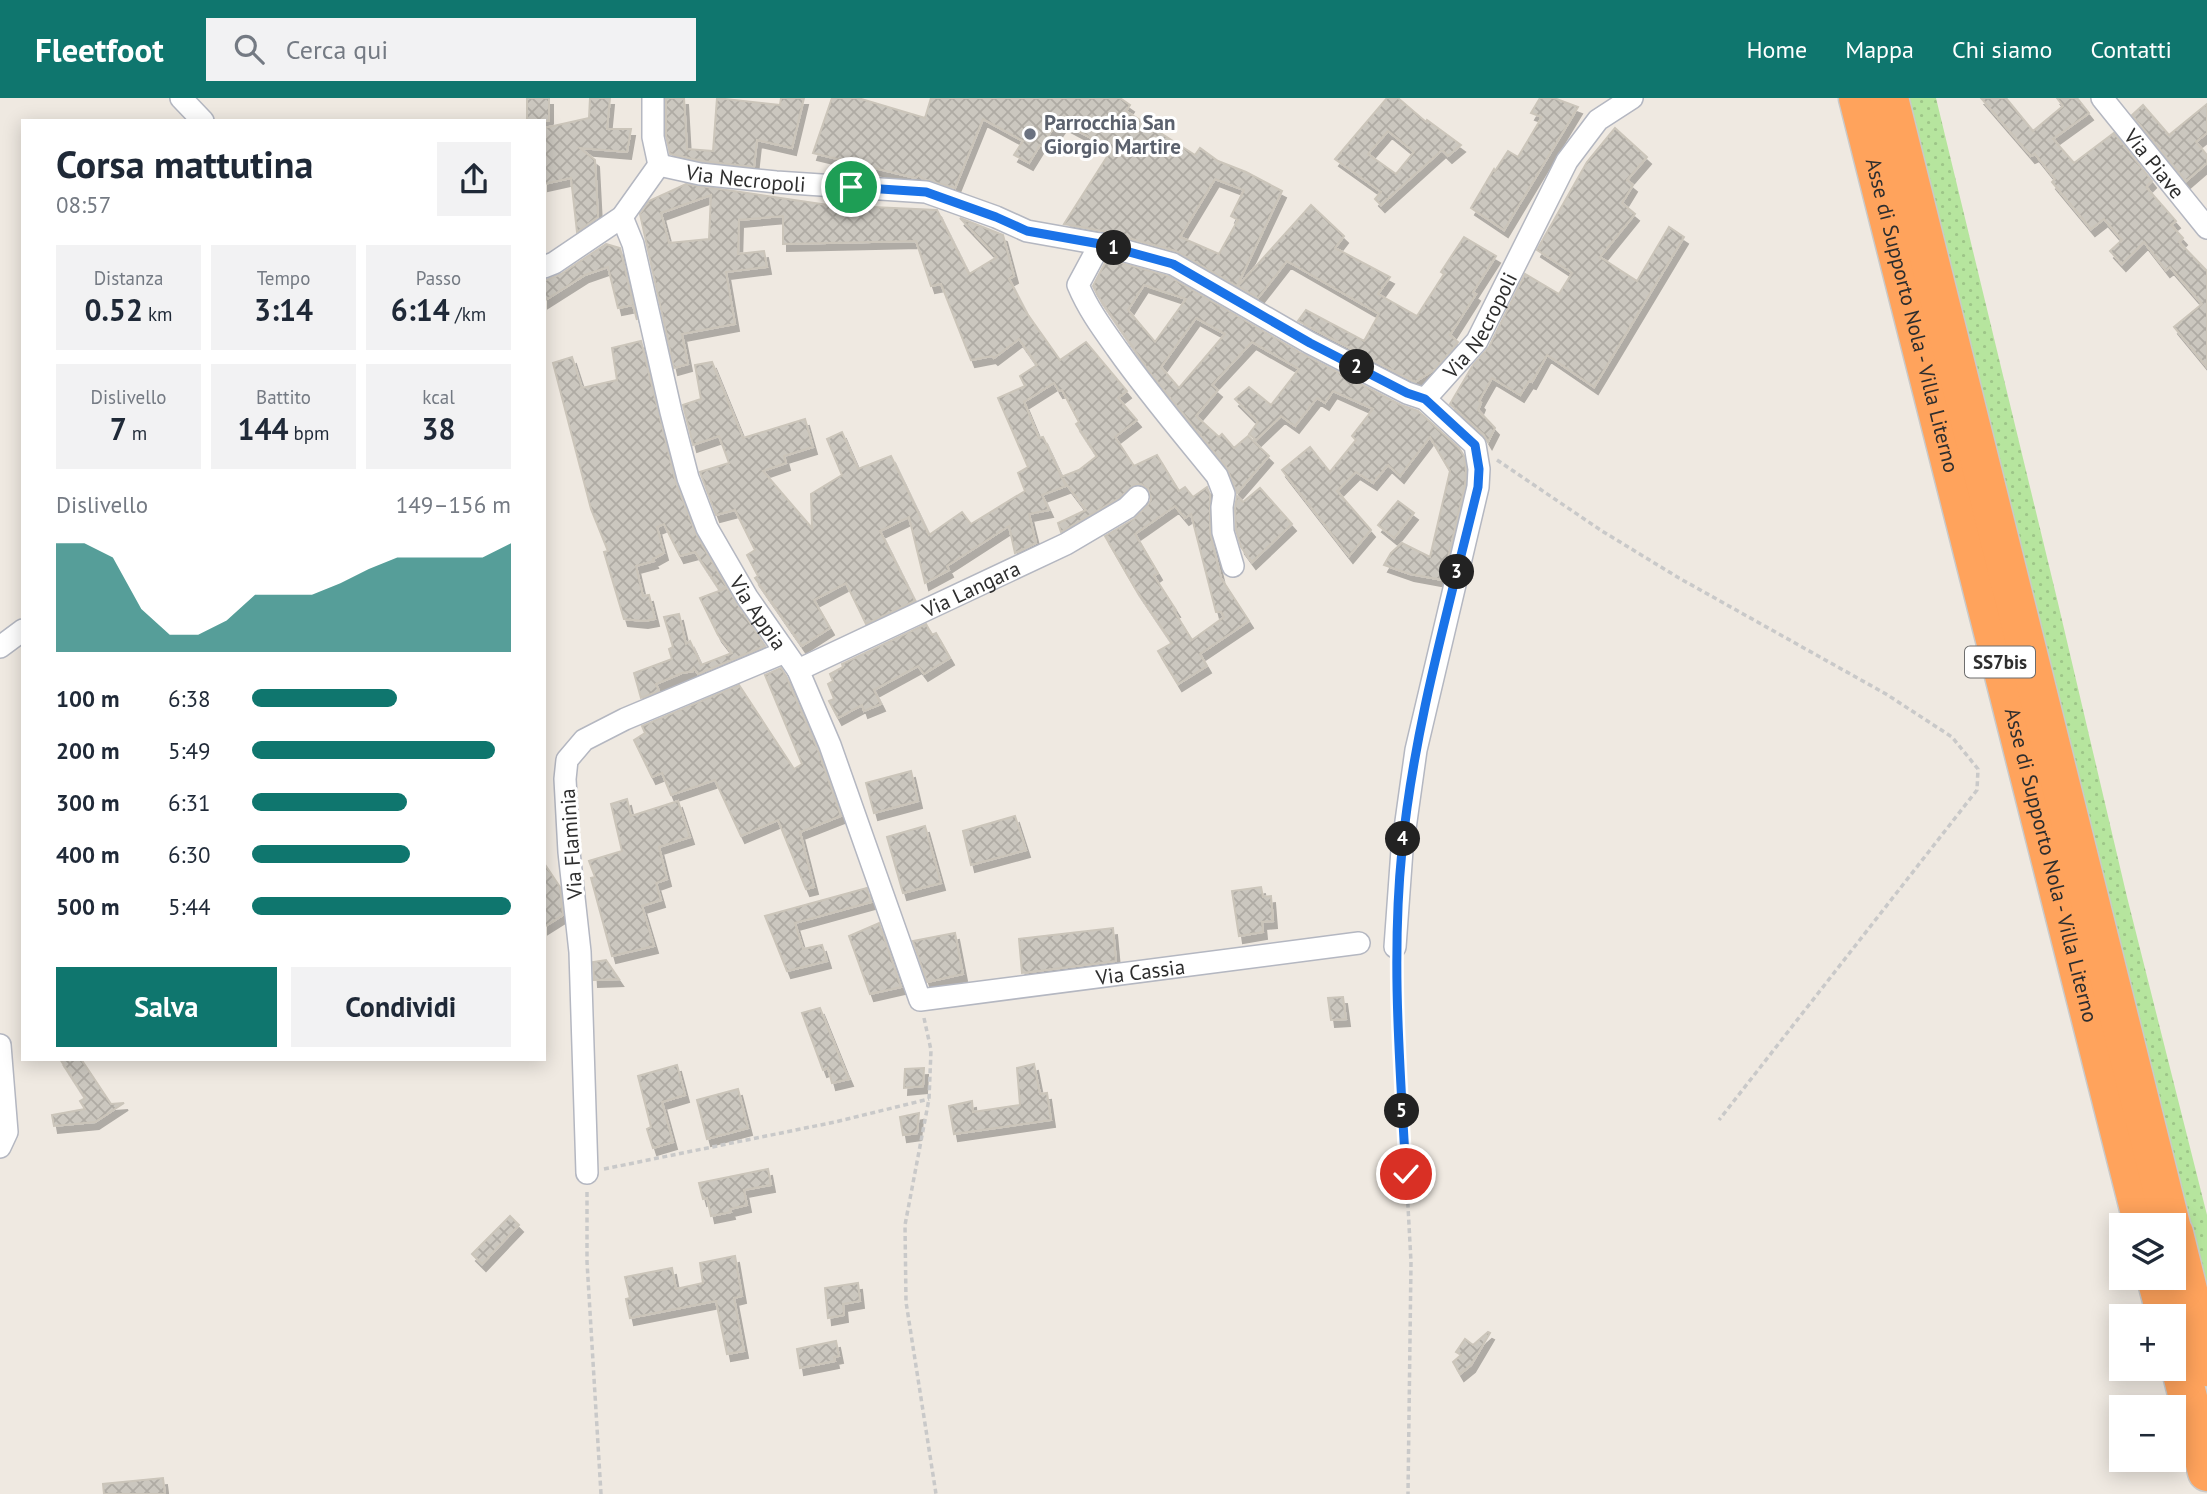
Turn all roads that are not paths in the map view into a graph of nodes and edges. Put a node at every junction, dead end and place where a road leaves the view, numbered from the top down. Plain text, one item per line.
1 (181, 98) edge
2 (653, 98) edge
3 (1599, 98) edge
4 (1632, 98) edge
5 (1858, 98) edge
6 (1889, 98) edge
7 (2102, 98) edge
8 (202, 119) edge
9 (1598, 120) junction
10 (659, 165) junction
11 (622, 217) junction
12 (2207, 228) edge
13 (1100, 244) junction
14 (546, 266) edge
15 (1425, 399) junction
16 (1138, 497) dead end
17 (1233, 566) dead end
18 (21, 631) edge
19 (0, 647) edge
20 (785, 652) junction
21 (798, 670) junction
22 (1359, 943) dead end
23 (1395, 947) road end
24 (920, 1000) joint
25 (0, 1045) edge
26 (0, 1147) edge
27 (587, 1173) road end
28 (2140, 1213) edge
29 (2169, 1213) edge
30 (2180, 1290) edge
31 (2188, 1363) edge
32 (2207, 1472) edge
33 (2202, 1494) edge

1 - 8 street
2 - 10 street
3 - 9 street
4 - 9 street, Via Necropoli
5 - 28 highway, Asse di Supporto Nola - Villa Literno / SS7bis
6 - 29 highway, Asse di Supporto Nola - Villa Literno / SS7bis
7 - 12 street, Via Piave
9 - 15 street, Via Necropoli
10 - 11 street
10 - 13 street, Via Necropoli
11 - 14 street
11 - 20 street, Via Appia
13 - 15 street, Via Necropoli
13 - 17 street
15 - 23 street
16 - 21 street, Via Langara
18 - 19 street
20 - 21 street, Via Appia
20 - 27 street, Via Flaminia
21 - 24 street, Via Appia
22 - 24 street, Via Cassia
25 - 26 street
30 - 31 highway
31 - 32 highway
31 - 33 highway

